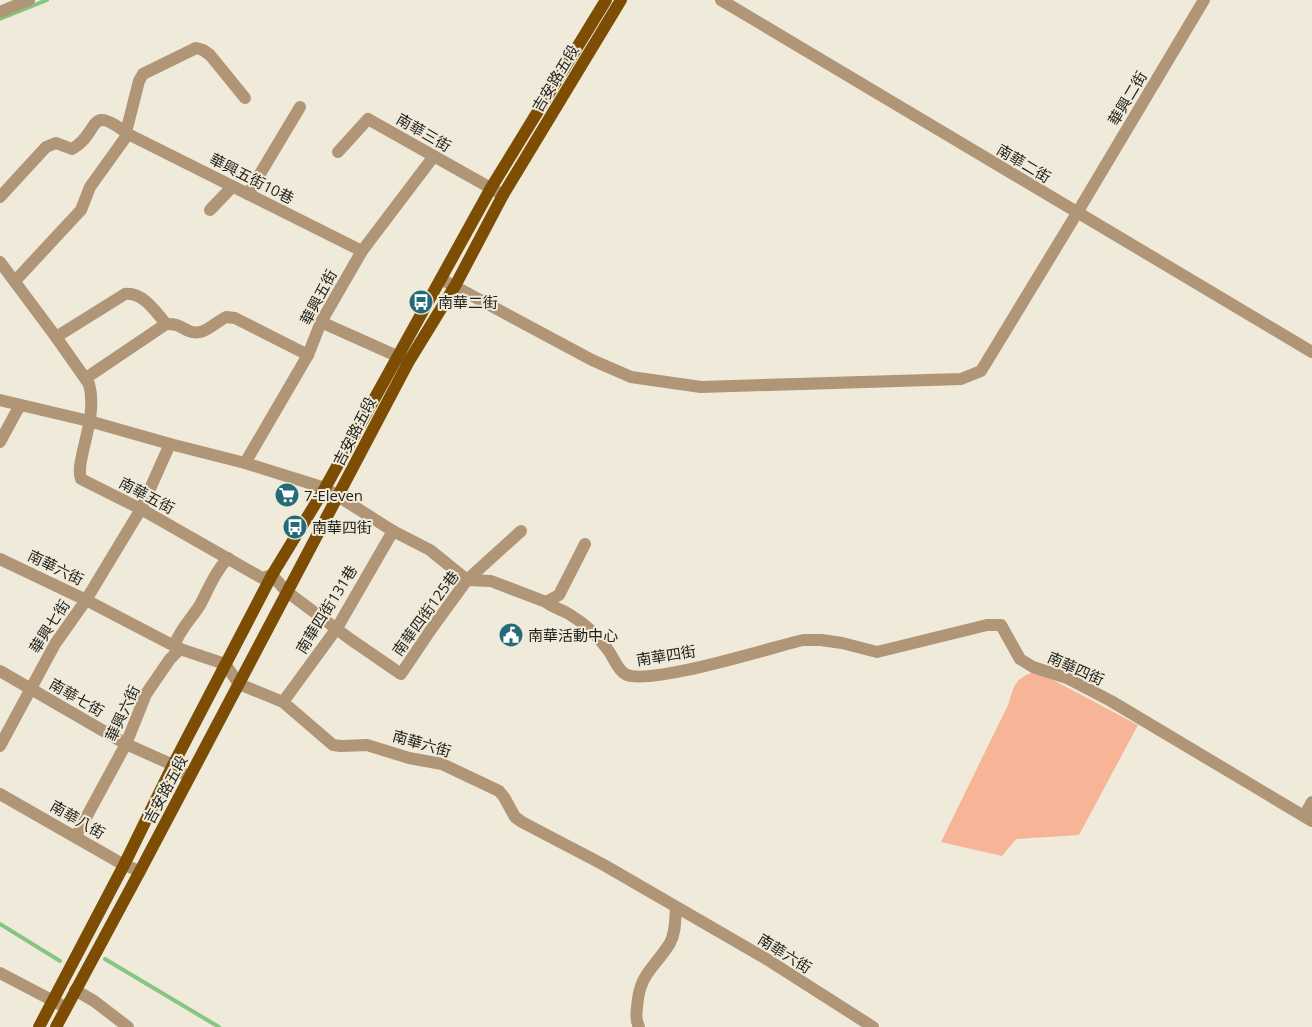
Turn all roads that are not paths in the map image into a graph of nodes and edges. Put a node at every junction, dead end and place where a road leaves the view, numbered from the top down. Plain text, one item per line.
1 (30, 0) edge
2 (606, 0) edge
3 (621, 0) edge
4 (721, 0) edge
5 (1204, 0) edge
6 (0, 12) edge
7 (245, 98) dead end
8 (300, 107) dead end
9 (127, 133) junction
10 (338, 152) dead end
11 (434, 156) junction
12 (232, 187) junction
13 (491, 188) junction
14 (248, 194) junction
15 (503, 195) junction
16 (0, 197) edge
17 (210, 210) dead end
18 (1077, 214) junction
19 (362, 251) junction
20 (0, 262) edge
21 (441, 279) junction
22 (15, 281) junction
23 (455, 286) junction
24 (321, 322) junction
25 (166, 324) junction
26 (56, 337) junction
27 (1312, 352) edge
28 (308, 355) junction
29 (403, 358) junction
30 (86, 378) junction
31 (0, 400) edge
32 (20, 405) junction
33 (90, 421) junction
34 (0, 442) edge
35 (170, 444) junction
36 (245, 463) junction
37 (325, 488) junction
38 (339, 495) junction
39 (141, 509) junction
40 (392, 531) junction
41 (521, 531) dead end
42 (585, 544) dead end
43 (0, 558) edge
44 (228, 558) junction
45 (272, 576) junction
46 (467, 580) junction
47 (286, 591) junction
48 (86, 600) junction
49 (546, 602) junction
50 (337, 628) junction
51 (180, 649) junction
52 (225, 664) junction
53 (0, 671) edge
54 (239, 684) junction
55 (30, 689) junction
56 (283, 702) junction
57 (126, 744) junction
58 (0, 746) edge
59 (172, 764) junction
60 (189, 778) junction
61 (0, 794) edge
62 (1312, 802) edge
63 (1308, 818) edge
64 (76, 836) junction
65 (124, 865) junction
66 (140, 872) junction
67 (676, 908) junction
68 (0, 973) edge
69 (75, 990) junction
70 (52, 1001) junction
71 (65, 1007) junction
72 (39, 1027) edge
73 (56, 1027) edge
74 (128, 1027) edge
75 (639, 1027) edge
76 (873, 1027) edge

1 - 6 street
2 - 13 main road, 吉安路五段
3 - 15 main road, 吉安路五段
4 - 18 street, 南華二街
5 - 18 street, 華興二街
7 - 9 street
8 - 14 street
9 - 12 street, 華興五街10巷
9 - 16 street, 華興五街10巷
9 - 22 street
10 - 11 street, 南華三街
11 - 13 street, 南華三街
11 - 19 street, 華興五街
12 - 14 street, 華興五街10巷
12 - 17 street
13 - 15 street, 南華三街
13 - 21 main road, 吉安路五段
14 - 19 street, 華興五街10巷
15 - 23 main road, 吉安路五段
18 - 23 street, 華興二街
18 - 27 street, 南華二街
19 - 24 street, 華興五街
20 - 22 street, 南華五街
21 - 23 street, 華興二街
21 - 29 main road, 吉安路五段
22 - 26 street, 南華五街
23 - 29 main road, 吉安路五段
24 - 28 street, 華興五街
24 - 29 street
25 - 26 street
25 - 28 street
25 - 30 street
26 - 30 street, 南華五街
28 - 36 street, 華興五街
29 - 37 main road, 吉安路五段
29 - 38 main road, 吉安路五段
30 - 33 street, 南華五街
31 - 32 street
32 - 33 street
32 - 34 street
33 - 35 street
33 - 39 street, 南華五街
35 - 36 street
35 - 39 street, 華興七街
36 - 37 street
37 - 38 street
37 - 45 main road, 吉安路五段
38 - 40 street
38 - 47 main road, 吉安路五段
39 - 44 street, 南華五街
39 - 48 street, 華興七街
40 - 46 street
40 - 50 street, 南華四街131巷
41 - 46 street, 南華四街125巷
42 - 49 street
43 - 48 street, 南華六街
44 - 45 street, 南華五街
44 - 51 street, 華興六街
45 - 47 street
45 - 52 main road, 吉安路五段
46 - 49 street, 南華四街
46 - 50 street, 南華四街125巷
47 - 50 street
47 - 54 main road, 吉安路五段
48 - 51 street, 南華六街
48 - 55 street, 華興七街
49 - 63 street, 南華四街
50 - 56 street, 南華四街131巷
51 - 52 street, 南華六街
51 - 57 street, 華興六街
52 - 54 street
52 - 59 main road, 吉安路五段
53 - 55 street, 南華七街
54 - 56 street, 南華六街
54 - 60 main road, 吉安路五段
55 - 57 street, 南華七街
55 - 58 street, 華興七街
56 - 67 street, 南華六街
57 - 59 street, 南華七街
57 - 64 street, 華興六街
59 - 60 street, 南華七街
59 - 65 main road, 吉安路五段
60 - 66 main road, 吉安路五段
61 - 64 street, 南華八街
62 - 63 street
64 - 65 street, 南華八街
65 - 66 street, 南華八街
65 - 70 main road, 吉安路五段
66 - 69 main road, 吉安路五段
67 - 75 street
67 - 76 street, 南華六街
68 - 70 street
69 - 71 main road, 吉安路五段
69 - 74 street
70 - 71 street
70 - 72 main road, 吉安路五段
71 - 73 main road, 吉安路五段

